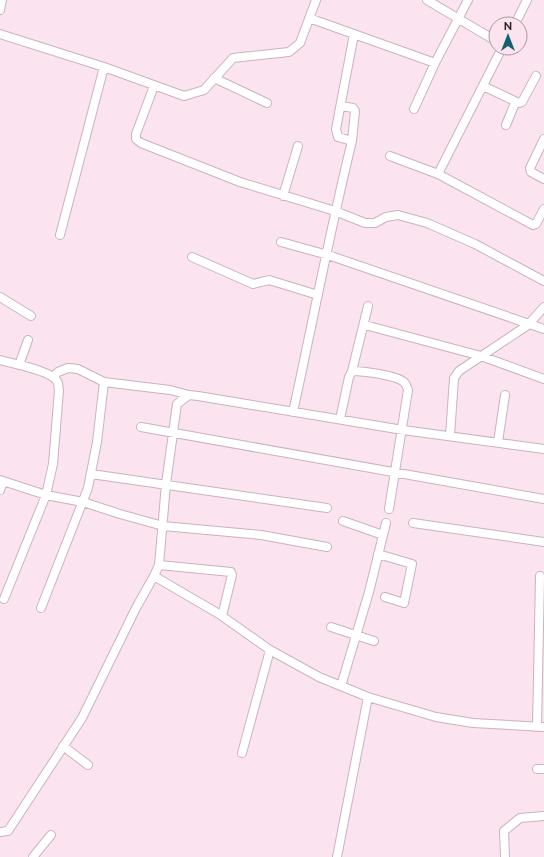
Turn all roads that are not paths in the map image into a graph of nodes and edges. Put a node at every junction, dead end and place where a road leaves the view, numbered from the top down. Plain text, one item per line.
1 (2, 0) edge
2 (316, 0) edge
3 (427, 0) edge
4 (468, 0) edge
5 (527, 0) edge
6 (0, 10) edge
7 (519, 16) edge
8 (309, 18) junction
9 (458, 19) junction
10 (0, 34) edge
11 (354, 34) junction
12 (488, 36) edge
13 (498, 56) edge
14 (434, 63) junction
15 (104, 67) junction
16 (536, 76) dead end
17 (214, 78) junction
18 (154, 86) junction
19 (483, 86) junction
20 (267, 103) dead end
21 (515, 103) junction
22 (340, 106) junction
23 (414, 109) dead end
24 (506, 125) dead end
25 (544, 139) edge
26 (352, 141) junction
27 (298, 146) dead end
28 (390, 156) dead end
29 (438, 174) junction
30 (544, 179) edge
31 (283, 196) junction
32 (544, 209) edge
33 (335, 211) junction
34 (60, 235) dead end
35 (281, 242) dead end
36 (328, 255) junction
37 (192, 257) dead end
38 (544, 281) edge
39 (318, 295) junction
40 (0, 297) edge
41 (368, 306) dead end
42 (544, 307) edge
43 (31, 316) dead end
44 (528, 325) junction
45 (365, 326) junction
46 (544, 329) edge
47 (28, 340) dead end
48 (481, 356) junction
49 (0, 360) edge
50 (19, 365) junction
51 (352, 371) junction
52 (53, 377) junction
53 (544, 379) edge
54 (104, 382) junction
55 (189, 395) junction
56 (505, 395) dead end
57 (293, 412) junction
58 (340, 420) junction
59 (141, 427) dead end
60 (402, 430) junction
61 (172, 432) junction
62 (450, 436) junction
63 (498, 442) junction
64 (544, 449) edge
65 (395, 472) junction
66 (91, 474) junction
67 (1, 484) edge
68 (166, 484) junction
69 (46, 495) junction
70 (544, 499) edge
71 (83, 502) junction
72 (327, 508) dead end
73 (390, 509) dead end
74 (343, 521) dead end
75 (386, 523) dead end
76 (413, 523) dead end
77 (163, 526) junction
78 (383, 535) junction
79 (544, 542) edge
80 (327, 547) dead end
81 (378, 554) junction
82 (159, 565) junction
83 (154, 576) junction
84 (540, 576) dead end
85 (385, 597) dead end
86 (4, 599) dead end
87 (41, 608) dead end
88 (222, 616) junction
89 (330, 627) dead end
90 (356, 635) junction
91 (374, 641) dead end
92 (270, 650) junction
93 (341, 686) junction
94 (368, 697) junction
95 (540, 727) edge
96 (64, 746) junction
97 (242, 753) dead end
98 (88, 765) dead end
99 (544, 816) edge
100 (0, 832) edge
101 (51, 835) dead end
102 (33, 857) edge
103 (337, 857) edge
104 (504, 857) edge

1 - 6 street
2 - 8 street
3 - 9 street
4 - 9 street
5 - 7 street
8 - 11 street
8 - 17 street
9 - 12 street
9 - 14 street
10 - 15 street
11 - 14 street
11 - 22 street
13 - 19 street
14 - 23 street
15 - 18 street
15 - 34 street
16 - 21 street
17 - 18 street
17 - 20 street
18 - 31 street
19 - 21 street
19 - 29 street
21 - 24 street
22 - 26 street
22 - 26 street
25 - 30 street
26 - 33 street
27 - 31 street
28 - 29 street
29 - 32 street
31 - 33 street
33 - 36 street
33 - 38 street
35 - 36 street
36 - 39 street
36 - 44 street
37 - 39 street
39 - 57 street
40 - 43 street
41 - 45 street
42 - 44 street
44 - 46 street
44 - 48 street
45 - 48 street
45 - 51 street
47 - 50 street
48 - 53 street
48 - 62 street
49 - 50 street
50 - 52 street
51 - 58 street
51 - 60 street
52 - 54 street
52 - 69 street
54 - 55 street
54 - 66 street
55 - 57 street
55 - 61 street
56 - 63 street
57 - 58 street
58 - 60 street
59 - 61 street
60 - 62 street
60 - 65 street
61 - 65 street
61 - 68 street
62 - 63 street
63 - 64 street
65 - 70 street
65 - 73 street
66 - 68 street
66 - 71 street
67 - 69 street
68 - 72 street
68 - 77 street
69 - 71 street
69 - 86 street
71 - 77 street
71 - 87 street
74 - 78 street
75 - 78 street
76 - 79 street
77 - 80 street
77 - 82 street
78 - 81 street
81 - 85 street
81 - 90 street
82 - 83 street
82 - 88 street
83 - 88 street
83 - 96 street
84 - 95 street
88 - 92 street
89 - 90 street
90 - 91 street
90 - 93 street
92 - 93 street
92 - 97 street
93 - 94 street
94 - 95 street
94 - 103 street
96 - 98 street
96 - 100 street
99 - 104 street
101 - 102 street

